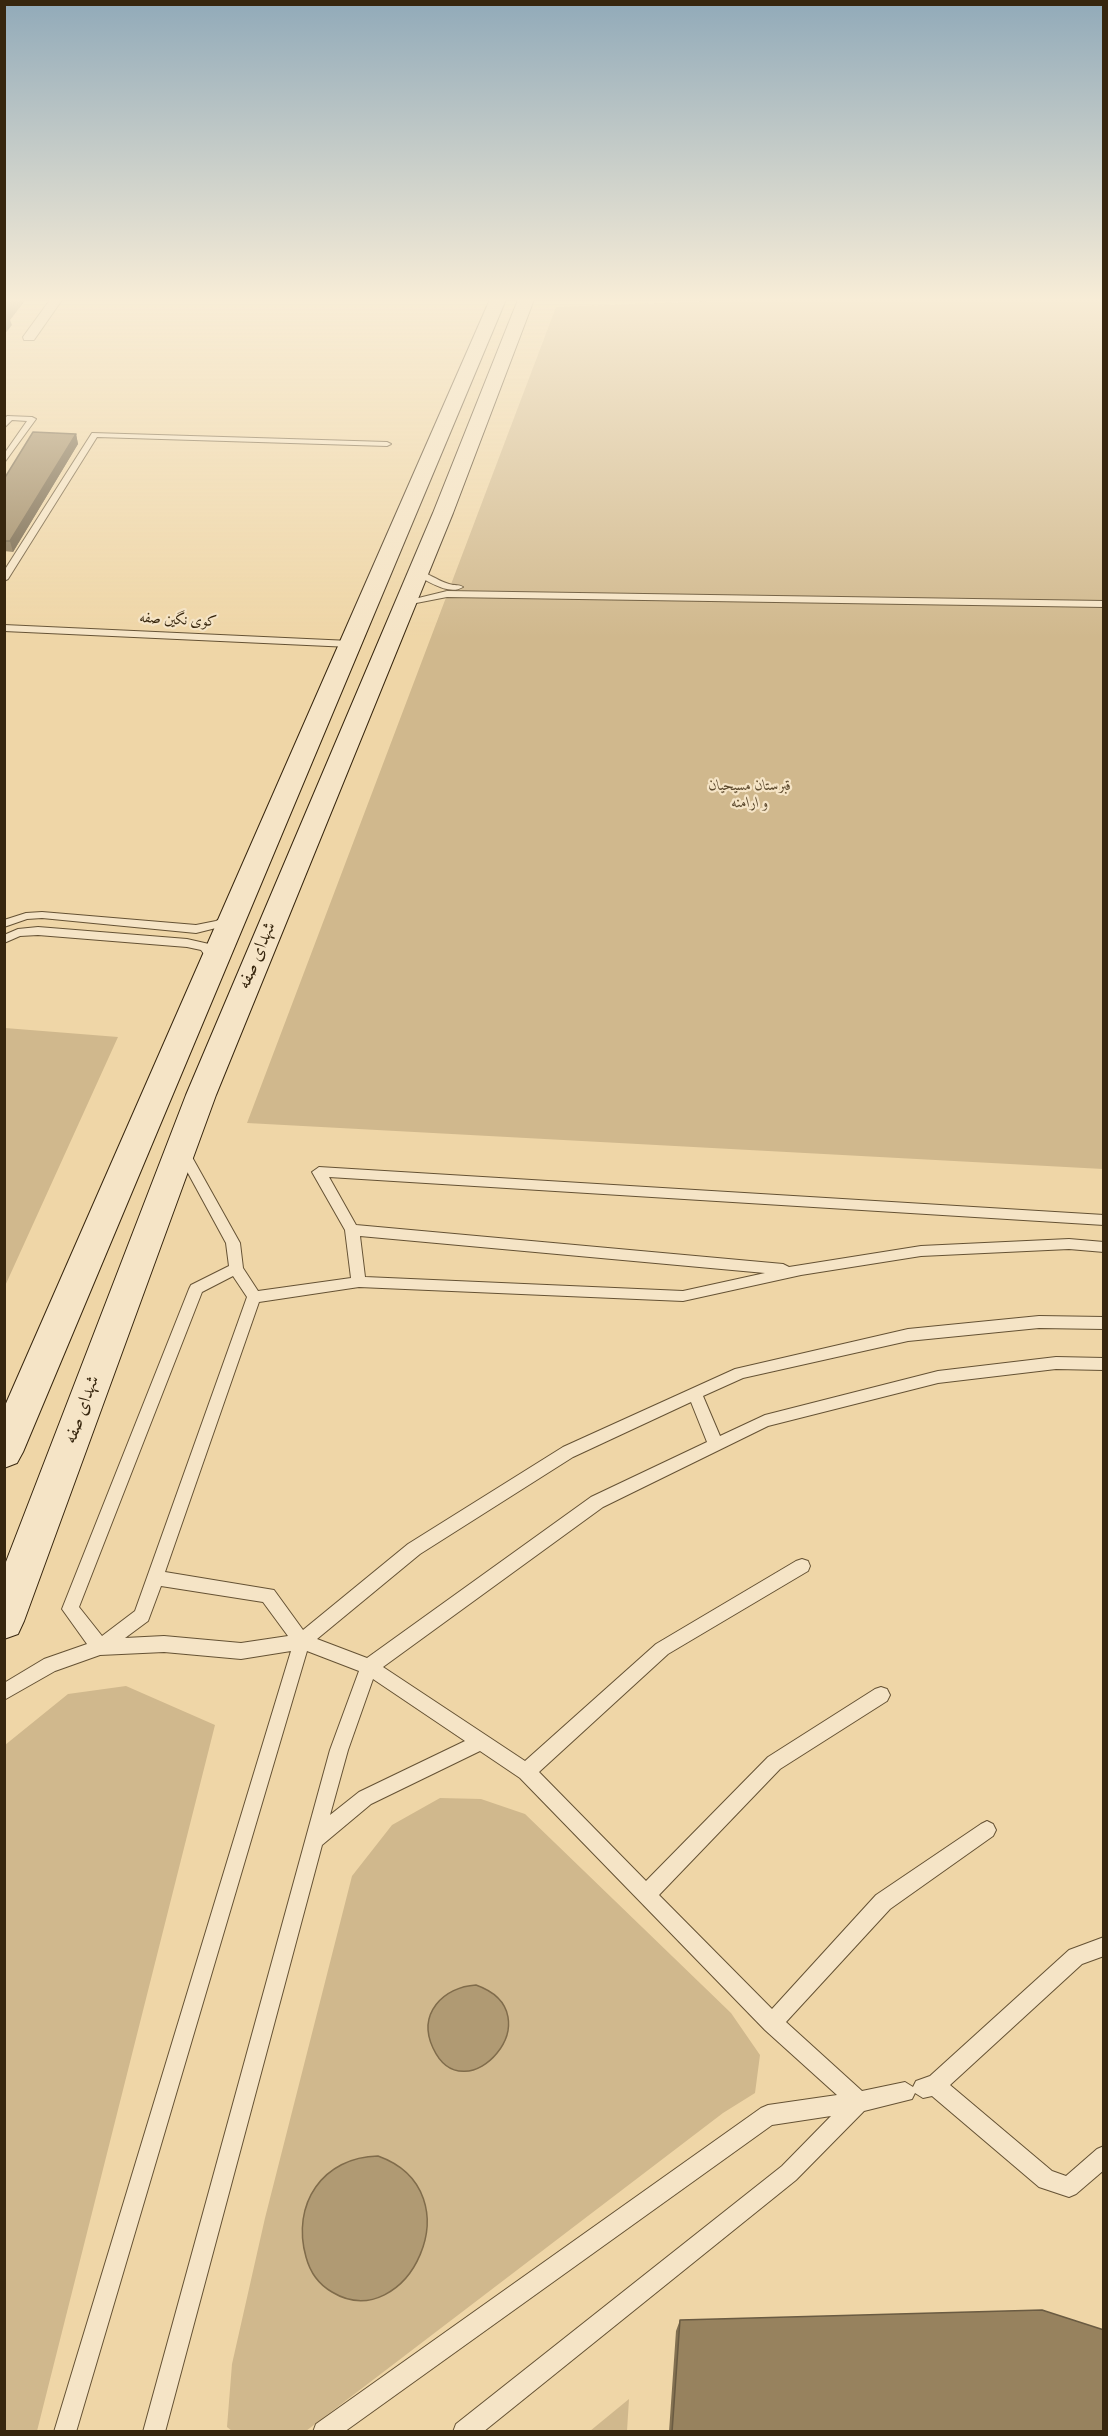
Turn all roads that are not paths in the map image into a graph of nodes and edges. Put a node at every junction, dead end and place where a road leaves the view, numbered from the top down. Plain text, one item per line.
1 (450, 411) edge
2 (483, 411) edge
3 (4, 426) edge
4 (387, 444) dead end
5 (434, 448) junction
6 (468, 450) junction
7 (4, 461) edge
8 (418, 573) junction
9 (4, 579) edge
10 (1104, 598) edge
11 (406, 602) junction
12 (1104, 604) edge
13 (4, 628) edge
14 (350, 644) junction
15 (234, 915) junction
16 (4, 924) edge
17 (4, 940) edge
18 (214, 959) junction
19 (181, 1149) junction
20 (1104, 1220) edge
21 (352, 1230) junction
22 (1104, 1247) edge
23 (236, 1269) junction
24 (797, 1270) junction
25 (359, 1282) junction
26 (254, 1297) junction
27 (1104, 1323) edge
28 (1104, 1364) edge
29 (695, 1394) junction
30 (716, 1445) junction
31 (4, 1452) edge
32 (802, 1566) dead end
33 (155, 1578) junction
34 (4, 1621) edge
35 (302, 1641) junction
36 (100, 1647) junction
37 (369, 1667) junction
38 (4, 1692) edge
39 (881, 1695) dead end
40 (481, 1742) junction
41 (526, 1772) junction
42 (987, 1830) dead end
43 (315, 1839) junction
44 (646, 1895) junction
45 (1104, 1946) edge
46 (772, 2023) junction
47 (921, 2089) junction
48 (859, 2102) junction
49 (1104, 2156) edge
50 (65, 2432) edge
51 (154, 2432) edge
52 (324, 2432) edge
53 (464, 2432) edge

1 - 5 main road
2 - 6 main road, شهدای صفه
3 - 7 lane
4 - 9 lane
5 - 6 main road
5 - 14 main road
6 - 8 main road, شهدای صفه
8 - 10 lane
8 - 11 main road, شهدای صفه
11 - 12 lane
11 - 19 main road, شهدای صفه
13 - 14 lane, کوی نگین صفه
14 - 15 main road
15 - 16 lane
15 - 18 main road
17 - 18 lane
18 - 31 main road
19 - 23 lane
19 - 34 main road, شهدای صفه
20 - 21 lane
21 - 24 lane
21 - 25 lane
22 - 24 lane
23 - 26 lane
23 - 36 lane
24 - 25 lane
25 - 26 lane
26 - 33 lane
27 - 29 lane
28 - 30 lane
29 - 30 lane
29 - 35 lane
30 - 37 lane
32 - 41 lane
33 - 35 lane
33 - 36 lane
35 - 36 lane
35 - 37 lane
35 - 50 lane
36 - 38 lane
37 - 40 lane
37 - 43 lane
39 - 44 lane
40 - 41 lane
40 - 43 lane
41 - 44 lane
42 - 46 lane
43 - 51 lane
44 - 46 lane
45 - 47 lane
46 - 48 lane
47 - 48 lane
47 - 49 lane
48 - 52 lane
48 - 53 lane

